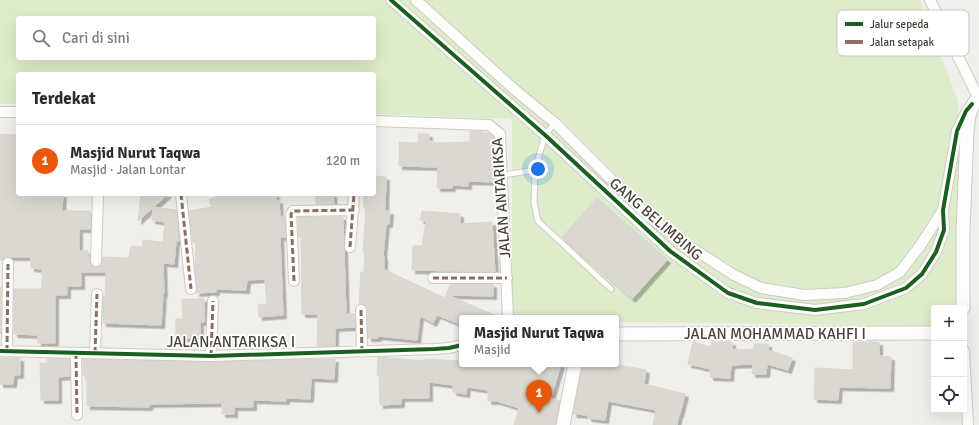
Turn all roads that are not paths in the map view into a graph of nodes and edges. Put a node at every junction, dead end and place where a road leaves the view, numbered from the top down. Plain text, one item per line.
1 (391, 0) edge
2 (416, 0) edge
3 (930, 0) edge
4 (935, 10) edge
5 (956, 56) edge
6 (976, 99) edge
7 (0, 112) edge
8 (16, 112) edge
9 (376, 121) edge
10 (555, 123) junction
11 (545, 136) junction
12 (535, 170) junction
13 (503, 175) junction
14 (98, 196) edge
15 (181, 196) edge
16 (354, 196) edge
17 (354, 210) junction
18 (944, 210) junction
19 (350, 246) dead end
20 (920, 246) junction
21 (936, 252) junction
22 (96, 261) dead end
23 (8, 263) dead end
24 (433, 278) dead end
25 (507, 278) junction
26 (294, 281) dead end
27 (191, 289) dead end
28 (611, 289) dead end
29 (97, 294) dead end
30 (213, 301) dead end
31 (963, 305) edge
32 (361, 310) dead end
33 (508, 315) edge
34 (931, 333) edge
35 (619, 334) edge
36 (459, 346) edge
37 (3, 351) edge
38 (76, 352) junction
39 (95, 352) junction
40 (362, 352) junction
41 (211, 356) junction
42 (575, 367) edge
43 (965, 377) edge
44 (77, 415) dead end
45 (563, 425) edge
46 (968, 425) edge

1 - 11 street, GANG BELIMBING
2 - 10 street, GANG BELIMBING
3 - 4 street
5 - 6 street
6 - 18 street, GANG BELIMBING
6 - 31 street
7 - 8 street
9 - 13 street, JALAN ANTARIKSA
10 - 11 lane
10 - 20 street, GANG BELIMBING
11 - 12 lane
11 - 21 street, GANG BELIMBING
12 - 13 lane
12 - 28 lane
13 - 25 street, JALAN ANTARIKSA
14 - 22 street
15 - 27 street
16 - 17 street
17 - 19 street
17 - 26 street
18 - 20 street, GANG BELIMBING
18 - 21 street, GANG BELIMBING
20 - 21 street
23 - 37 street
24 - 25 street
25 - 33 street, JALAN ANTARIKSA
29 - 39 street
30 - 41 street
32 - 40 street
34 - 35 street, JALAN MOHAMMAD KAHFI I
36 - 40 street, JALAN ANTARIKSA I
37 - 38 street, JALAN ANTARIKSA I
38 - 39 street, JALAN ANTARIKSA I
38 - 44 street
39 - 41 street, JALAN ANTARIKSA I
40 - 41 street, JALAN ANTARIKSA I
42 - 45 street
43 - 46 street

